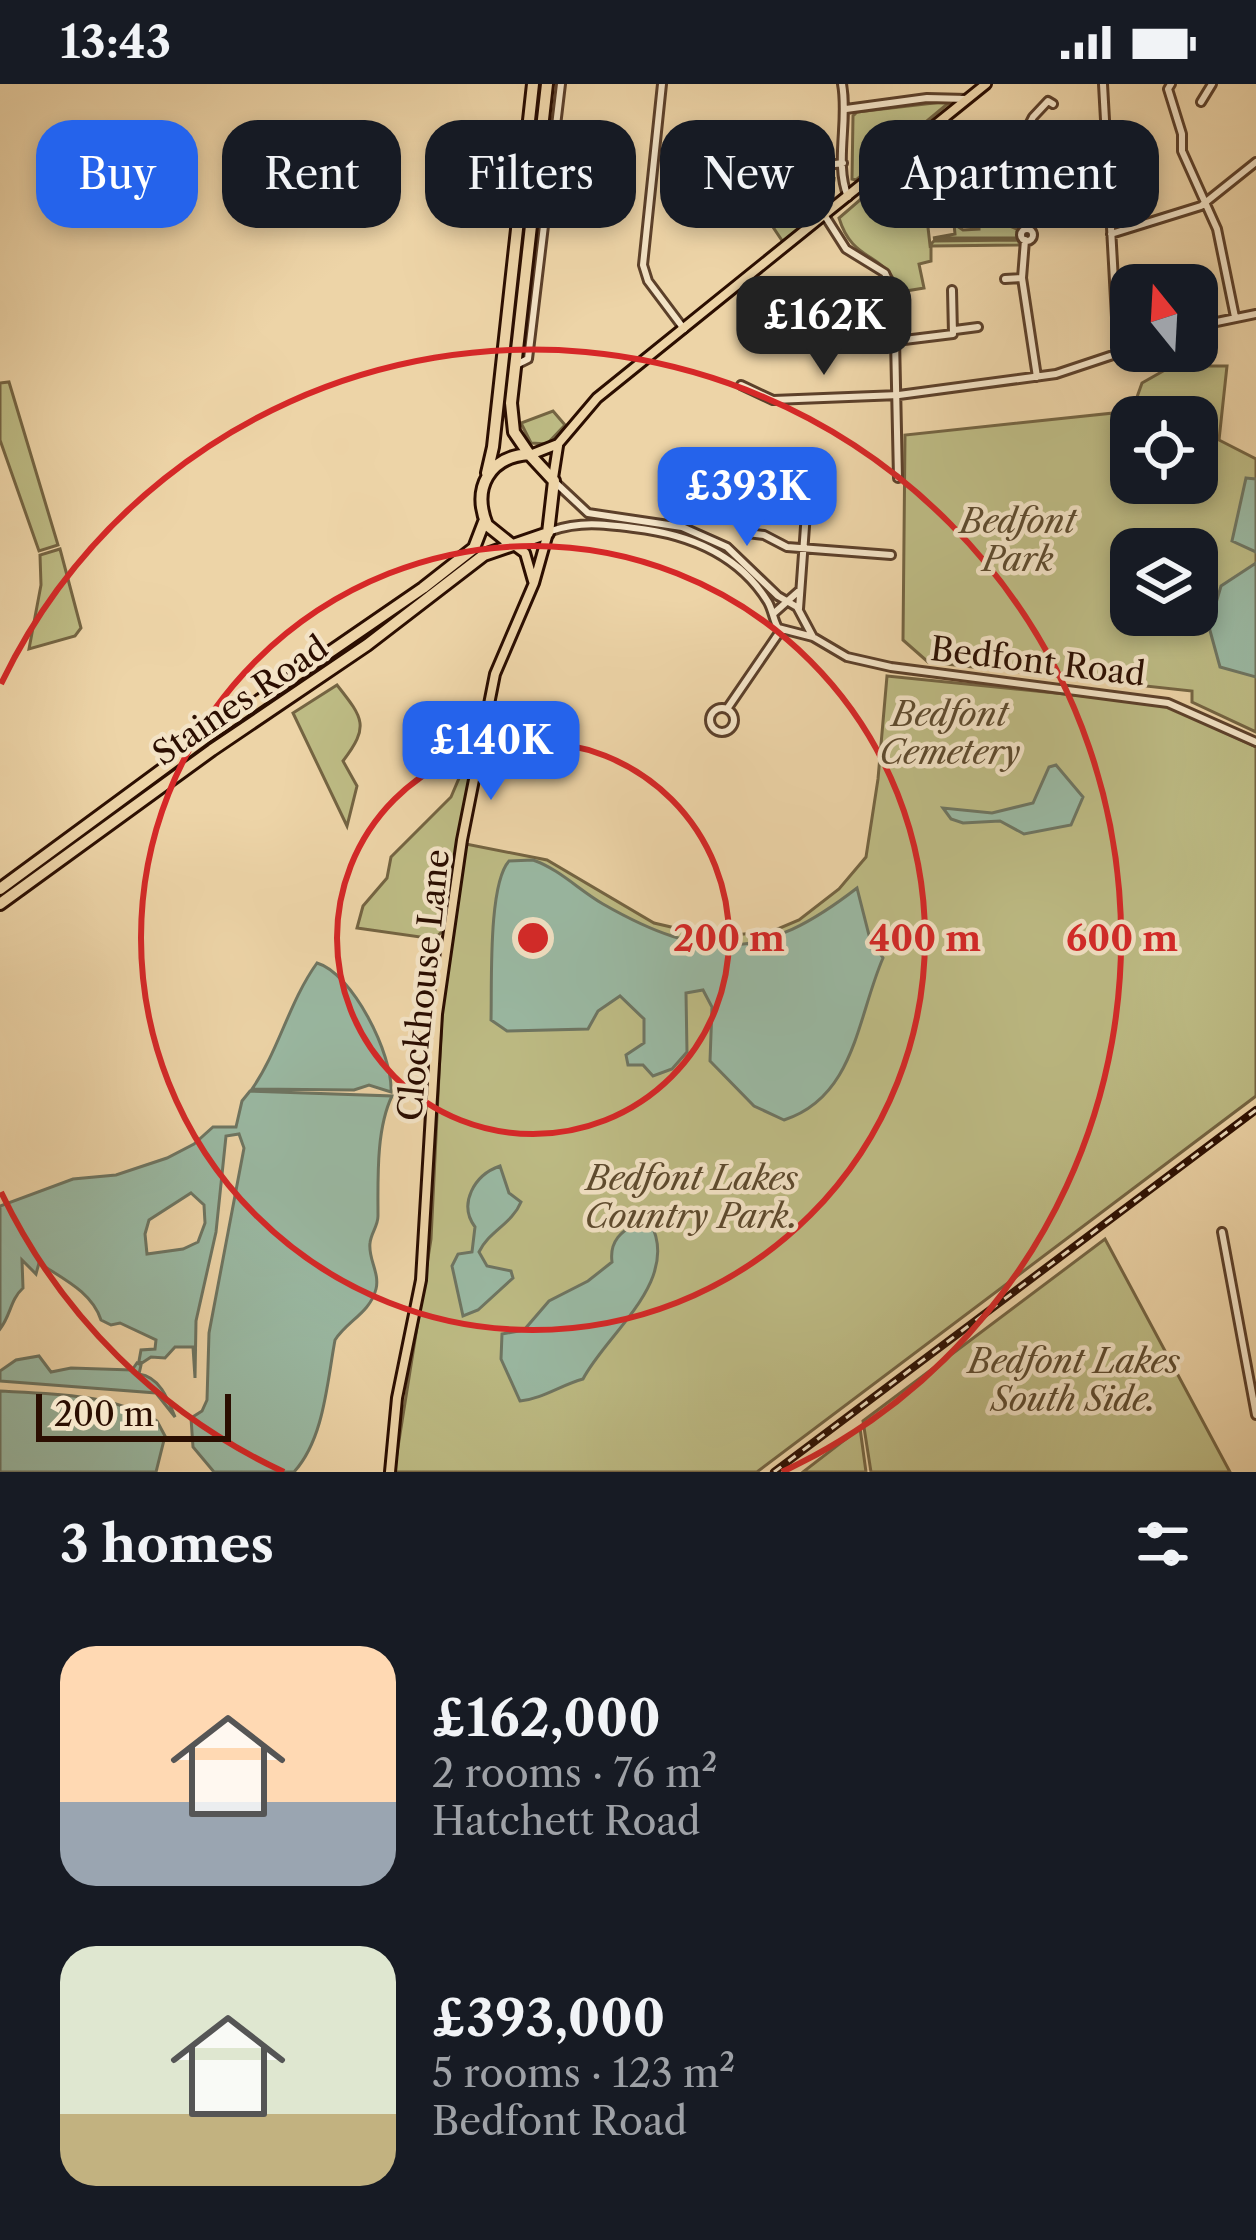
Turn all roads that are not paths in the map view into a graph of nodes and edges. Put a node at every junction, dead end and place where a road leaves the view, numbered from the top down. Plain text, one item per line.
1 (533, 84) edge
2 (547, 84) edge
3 (561, 84) edge
4 (662, 84) edge
5 (842, 84) edge
6 (986, 84) edge
7 (1103, 84) edge
8 (1172, 84) edge
9 (1213, 84) edge
10 (1039, 97) dead end
11 (967, 99) junction
12 (1201, 102) dead end
13 (846, 109) junction
14 (943, 118) joint
15 (545, 120) edge
16 (557, 120) edge
17 (1031, 120) edge
18 (1256, 162) edge
19 (843, 163) junction
20 (835, 164) edge
21 (848, 197) junction
22 (1206, 203) junction
23 (835, 207) edge
24 (534, 228) edge
25 (809, 228) edge
26 (832, 228) edge
27 (1112, 234) junction
28 (1024, 241) dead end
29 (1114, 264) edge
30 (1022, 278) junction
31 (1005, 279) dead end
32 (952, 290) dead end
33 (1256, 314) edge
34 (1235, 317) junction
35 (1218, 321) edge
36 (978, 327) dead end
37 (684, 329) junction
38 (956, 330) junction
39 (896, 341) junction
40 (1110, 355) edge
41 (1037, 377) junction
42 (742, 385) dead end
43 (899, 395) junction
44 (558, 444) junction
45 (530, 455) junction
46 (488, 476) junction
47 (898, 478) dead end
48 (554, 480) junction
49 (808, 499) dead end
50 (484, 519) junction
51 (741, 519) dead end
52 (549, 532) junction
53 (513, 545) junction
54 (805, 548) junction
55 (891, 555) dead end
56 (534, 583) junction
57 (800, 590) junction
58 (788, 603) junction
59 (800, 612) junction
60 (773, 614) junction
61 (782, 630) junction
62 (792, 630) junction
63 (813, 638) junction
64 (728, 709) dead end
65 (1256, 742) edge
66 (0, 889) edge
67 (0, 904) edge
68 (1222, 1232) dead end
69 (1256, 1414) edge
70 (390, 1472) edge

1 - 46 highway
2 - 15 highway
3 - 16 street
4 - 37 street
5 - 13 street
6 - 11 main road
7 - 27 street
8 - 22 street
9 - 12 street
10 - 17 street
11 - 13 street
11 - 14 main road
13 - 19 street
14 - 21 main road
18 - 22 street
19 - 20 street
19 - 21 street
21 - 23 main road
22 - 27 street
22 - 34 street
24 - 45 highway
25 - 37 main road
26 - 39 street
27 - 29 street
28 - 30 street
30 - 31 street
30 - 41 street
32 - 38 street
33 - 34 street
34 - 35 street
36 - 38 street
37 - 44 main road
38 - 39 street
39 - 43 street
40 - 41 street
41 - 43 street
42 - 43 street
43 - 47 street
44 - 45 main road
44 - 48 main road
45 - 46 highway
45 - 48 highway
46 - 50 highway
48 - 52 highway
48 - 58 street
49 - 54 street
50 - 53 highway
50 - 66 highway, Staines Road
51 - 54 street
52 - 53 highway
52 - 56 main road, Clockhouse Lane
52 - 60 street
53 - 56 main road
53 - 67 highway, Staines Road
54 - 55 street
54 - 57 street
56 - 70 main road, Clockhouse Lane
57 - 58 street
57 - 59 street
58 - 59 street
58 - 60 street
59 - 62 street
59 - 63 street
60 - 61 street
61 - 62 street, Bedfont Road
61 - 64 street
62 - 63 street, Bedfont Road
63 - 65 street, Bedfont Road
68 - 69 street

